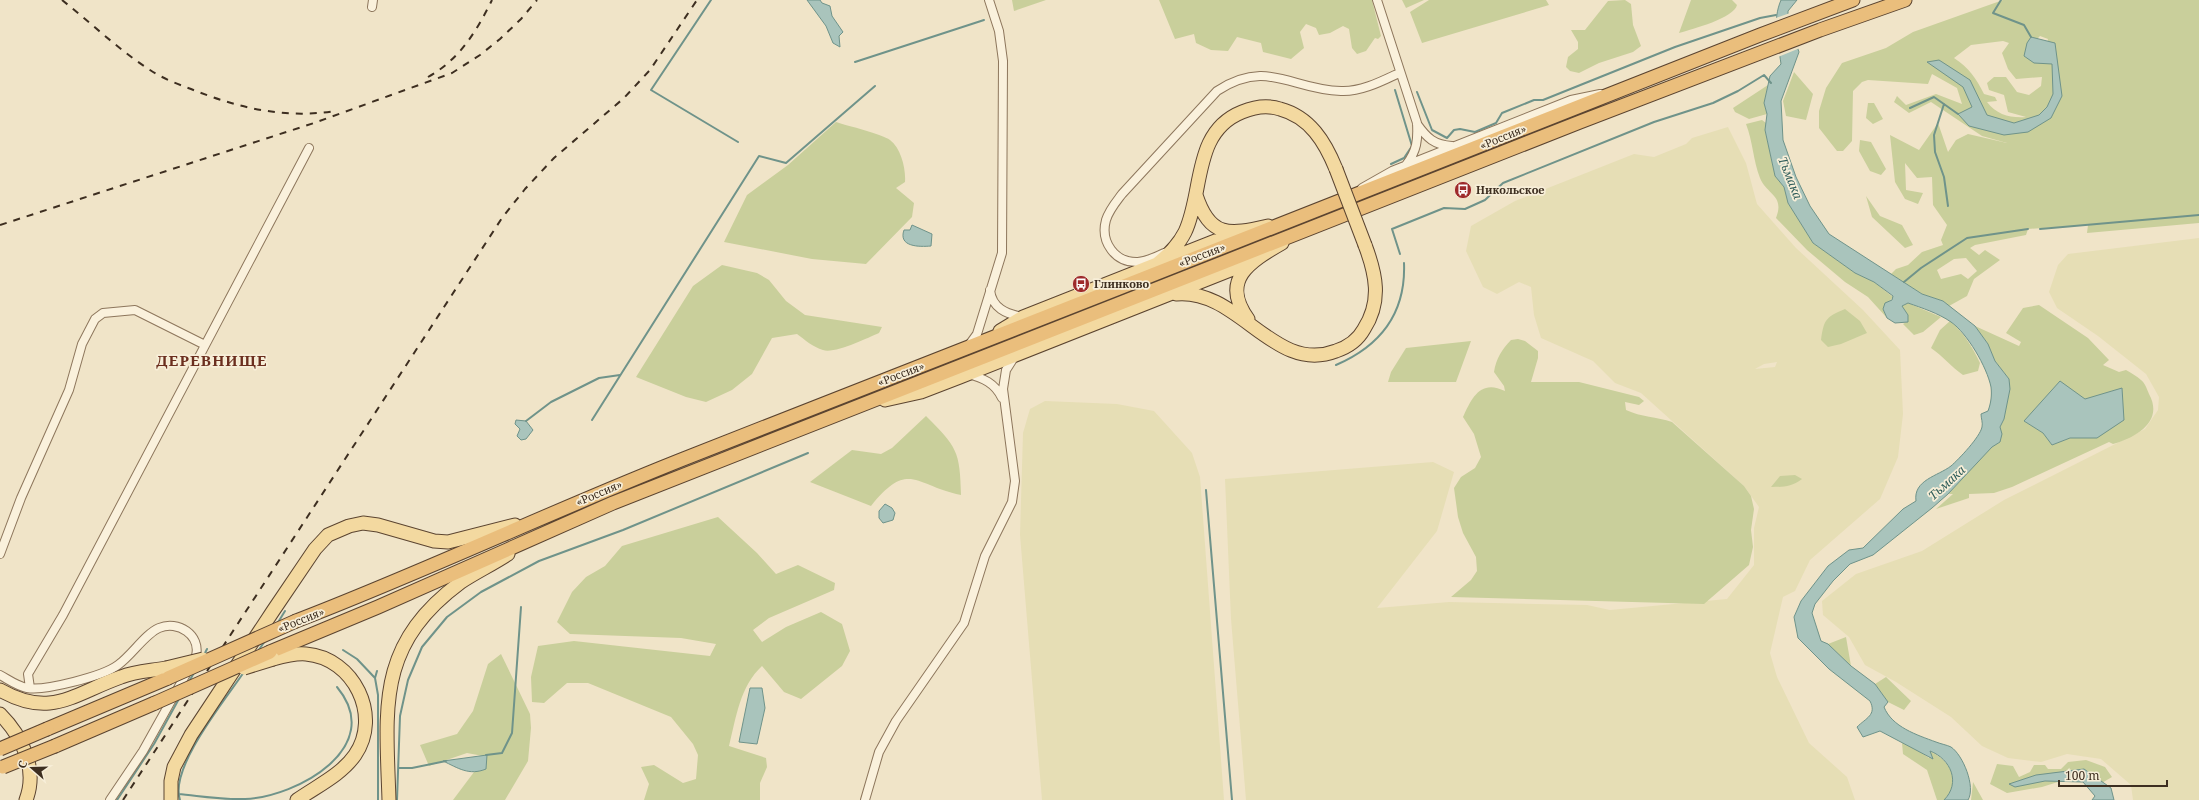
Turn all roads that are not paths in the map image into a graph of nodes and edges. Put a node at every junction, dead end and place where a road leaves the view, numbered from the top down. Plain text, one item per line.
1 (989, 0) edge
2 (1377, 0) edge
3 (1853, 0) edge
4 (1905, 0) edge
5 (1399, 73) junction
6 (1634, 85) junction
7 (1417, 123) junction
8 (1454, 146) junction
9 (309, 148) dead end
10 (1406, 165) junction
11 (1196, 195) junction
12 (1335, 203) junction
13 (1292, 220) junction
14 (1238, 232) junction
15 (1300, 233) junction
16 (1174, 249) junction
17 (1253, 261) junction
18 (1157, 264) junction
19 (989, 289) junction
20 (1165, 295) junction
21 (1130, 308) junction
22 (1023, 317) junction
23 (1074, 322) junction
24 (1252, 325) junction
25 (205, 344) junction
26 (980, 344) junction
27 (963, 350) junction
28 (1015, 355) junction
29 (968, 374) junction
30 (1003, 401) junction
31 (864, 405) junction
32 (545, 516) junction
33 (550, 529) junction
34 (0, 554) edge
35 (272, 656) junction
36 (167, 673) junction
37 (0, 675) edge
38 (30, 688) junction
39 (0, 690) edge
40 (0, 714) edge
41 (0, 749) edge
42 (2, 767) edge
43 (26, 800) edge
44 (110, 800) edge
45 (171, 800) edge
46 (297, 800) edge
47 (389, 800) edge
48 (865, 800) edge

1 - 19 street
2 - 5 street
3 - 6 highway, «Россия»
4 - 15 highway, «Россия»
5 - 7 street
5 - 16 street
6 - 8 street
6 - 12 highway, «Россия»
7 - 8 street
7 - 10 street
8 - 10 street
9 - 25 street
10 - 12 street
11 - 14 main road
11 - 16 main road
11 - 24 main road, bridge
12 - 13 highway, «Россия»
13 - 14 main road
13 - 26 highway, «Россия»
14 - 18 main road
15 - 17 main road
15 - 23 highway, «Россия»
16 - 18 main road
17 - 20 main road
17 - 24 main road
18 - 22 main road
19 - 22 street
19 - 27 street
20 - 21 main road
20 - 24 main road
21 - 23 main road
21 - 28 main road
22 - 26 main road
23 - 31 highway, «Россия»
25 - 34 street
25 - 38 street
26 - 27 highway, «Россия»
27 - 32 highway, «Россия»
28 - 29 main road
28 - 30 street
29 - 30 street
29 - 31 main road
30 - 48 street
31 - 33 highway, «Россия»
32 - 36 highway, «Россия», bridge
32 - 45 main road
33 - 35 highway, «Россия»
33 - 47 main road
35 - 42 highway, «Россия», bridge
35 - 46 main road
36 - 39 main road
36 - 41 highway, «Россия», bridge
37 - 38 street
38 - 44 street
40 - 43 main road

